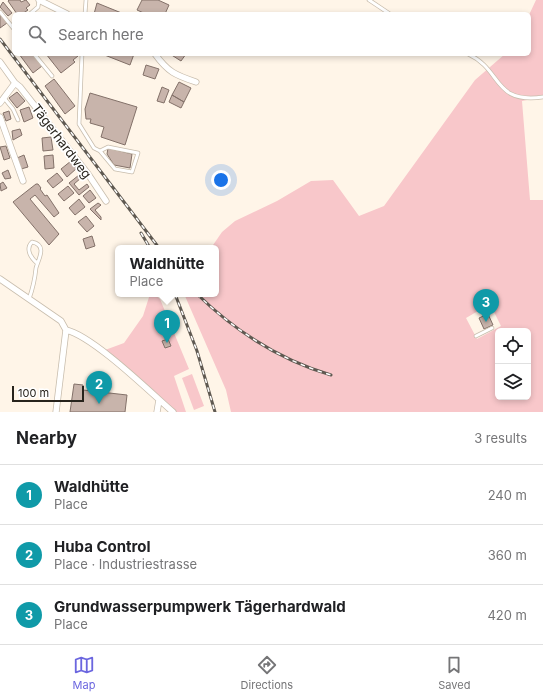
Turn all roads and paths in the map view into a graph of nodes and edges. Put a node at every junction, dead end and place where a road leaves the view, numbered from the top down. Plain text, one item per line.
1 (39, 0) edge
2 (86, 0) edge
3 (369, 0) edge
4 (0, 12) edge
5 (32, 12) edge
6 (63, 12) edge
7 (85, 12) edge
8 (387, 12) edge
9 (12, 27) edge
10 (36, 56) edge
11 (82, 56) edge
12 (156, 56) edge
13 (472, 56) edge
14 (0, 62) edge
15 (52, 76) dead end
16 (196, 82) dead end
17 (15, 83) junction
18 (543, 97) edge
19 (2, 100) edge
20 (0, 118) edge
21 (18, 120) dead end
22 (100, 151) junction
23 (23, 181) dead end
24 (106, 201) dead end
25 (37, 263) junction
26 (0, 279) edge
27 (29, 299) junction
28 (492, 328) dead end
29 (66, 330) junction
30 (476, 336) dead end
31 (159, 400) junction
32 (56, 412) edge
33 (157, 412) edge
34 (173, 412) edge

1 - 5 lane
1 - 6 street
2 - 7 lane
3 - 8 lane
4 - 9 lane
10 - 15 lane
11 - 22 lane
12 - 16 street
13 - 18 lane
14 - 17 street, Tägerhardweg
17 - 19 street
17 - 24 street, Tägerhardweg
19 - 21 lane
20 - 23 street
22 - 22 lane
25 - 25 lane
25 - 27 lane
26 - 27 street
27 - 29 street
28 - 30 lane
29 - 31 street
29 - 32 street
31 - 33 street
31 - 34 street

